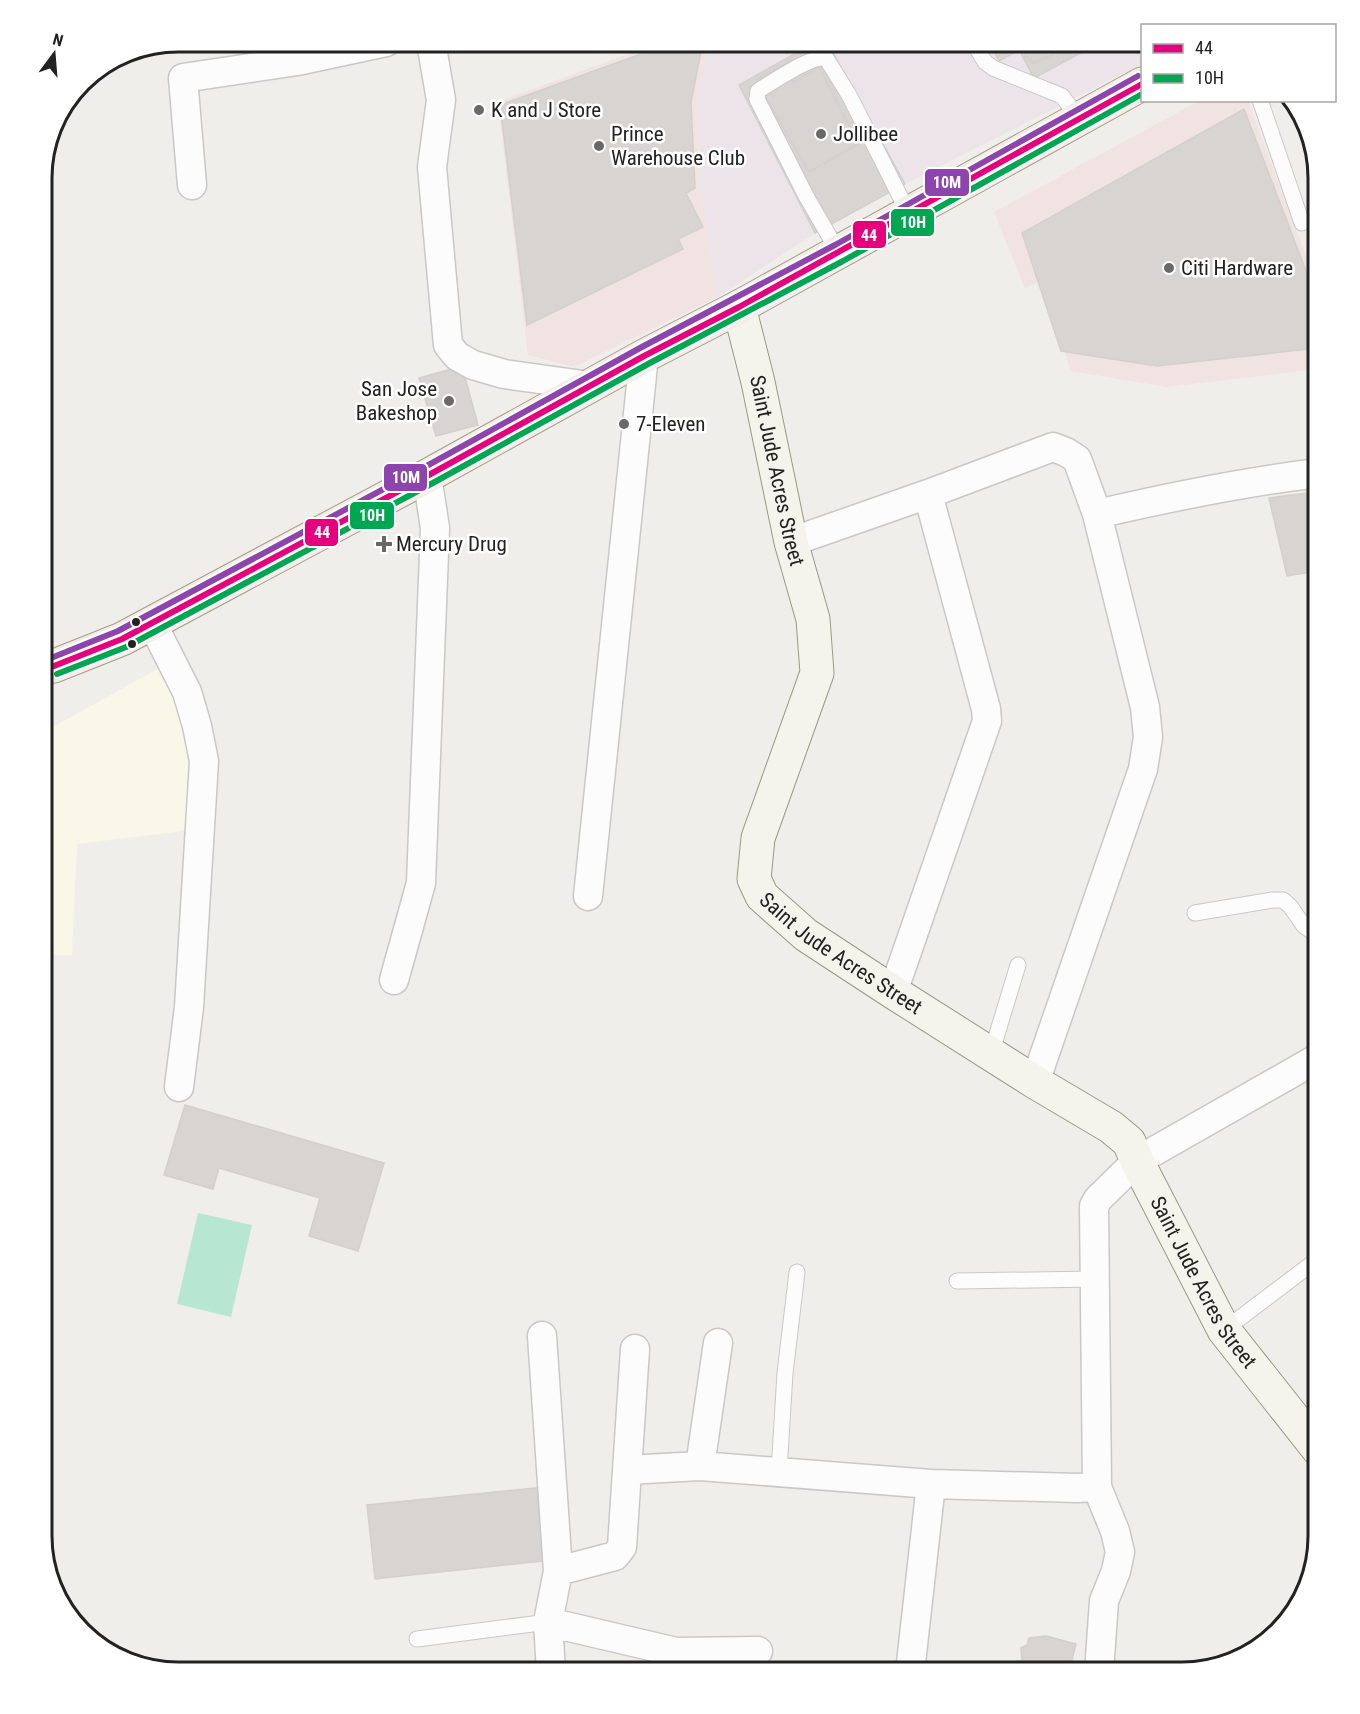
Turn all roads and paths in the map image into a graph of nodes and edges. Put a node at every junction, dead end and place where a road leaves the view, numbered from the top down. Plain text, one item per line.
1 (338, 52) edge
2 (433, 52) edge
3 (979, 53) edge
4 (1141, 85) edge
5 (1261, 102) edge
6 (1079, 119) junction
7 (192, 185) dead end
8 (909, 214) junction
9 (1302, 222) dead end
10 (838, 253) junction
11 (739, 307) junction
12 (644, 356) junction
13 (590, 386) junction
14 (1308, 474) edge
15 (427, 476) junction
16 (928, 494) junction
17 (1096, 514) junction
18 (791, 542) junction
19 (152, 623) junction
20 (53, 667) edge
21 (588, 896) dead end
22 (1195, 913) dead end
23 (1308, 929) edge
24 (1018, 965) dead end
25 (394, 980) dead end
26 (893, 992) junction
27 (990, 1054) junction
28 (1308, 1064) edge
29 (1035, 1082) junction
30 (179, 1087) dead end
31 (1137, 1161) junction
32 (1308, 1267) edge
33 (797, 1272) dead end
34 (1095, 1279) junction
35 (957, 1281) dead end
36 (1224, 1330) junction
37 (542, 1336) dead end
38 (718, 1343) dead end
39 (634, 1348) dead end
40 (1308, 1436) edge
41 (700, 1466) junction
42 (627, 1470) junction
43 (779, 1471) junction
44 (931, 1484) junction
45 (1097, 1487) junction
46 (558, 1571) junction
47 (548, 1622) junction
48 (417, 1639) dead end
49 (758, 1652) dead end
50 (550, 1662) edge
51 (911, 1662) edge
52 (1100, 1662) edge

1 - 7 street
2 - 13 street
3 - 6 lane
4 - 6 main road
5 - 9 lane
6 - 8 main road
8 - 10 main road
8 - 10 lane
10 - 11 main road
11 - 12 main road
11 - 18 street, Saint Jude Acres Street
12 - 13 main road
12 - 21 street
13 - 15 main road
14 - 17 street
15 - 19 main road
15 - 25 street
16 - 17 street
16 - 18 street
16 - 26 street
17 - 29 street
18 - 26 street, Saint Jude Acres Street
19 - 20 main road
19 - 30 street
22 - 23 lane
24 - 27 lane
26 - 27 street, Saint Jude Acres Street
27 - 29 street, Saint Jude Acres Street
28 - 31 street
29 - 31 street, Saint Jude Acres Street
31 - 34 street
31 - 36 street, Saint Jude Acres Street
32 - 36 lane
33 - 43 lane
34 - 35 lane
34 - 45 street
36 - 40 street, Saint Jude Acres Street
37 - 46 street
38 - 41 street
39 - 42 street
41 - 42 street
41 - 43 street
42 - 46 street
43 - 44 street
44 - 45 street
44 - 51 street
45 - 52 street
46 - 47 street
47 - 48 lane
47 - 49 street
47 - 50 street

